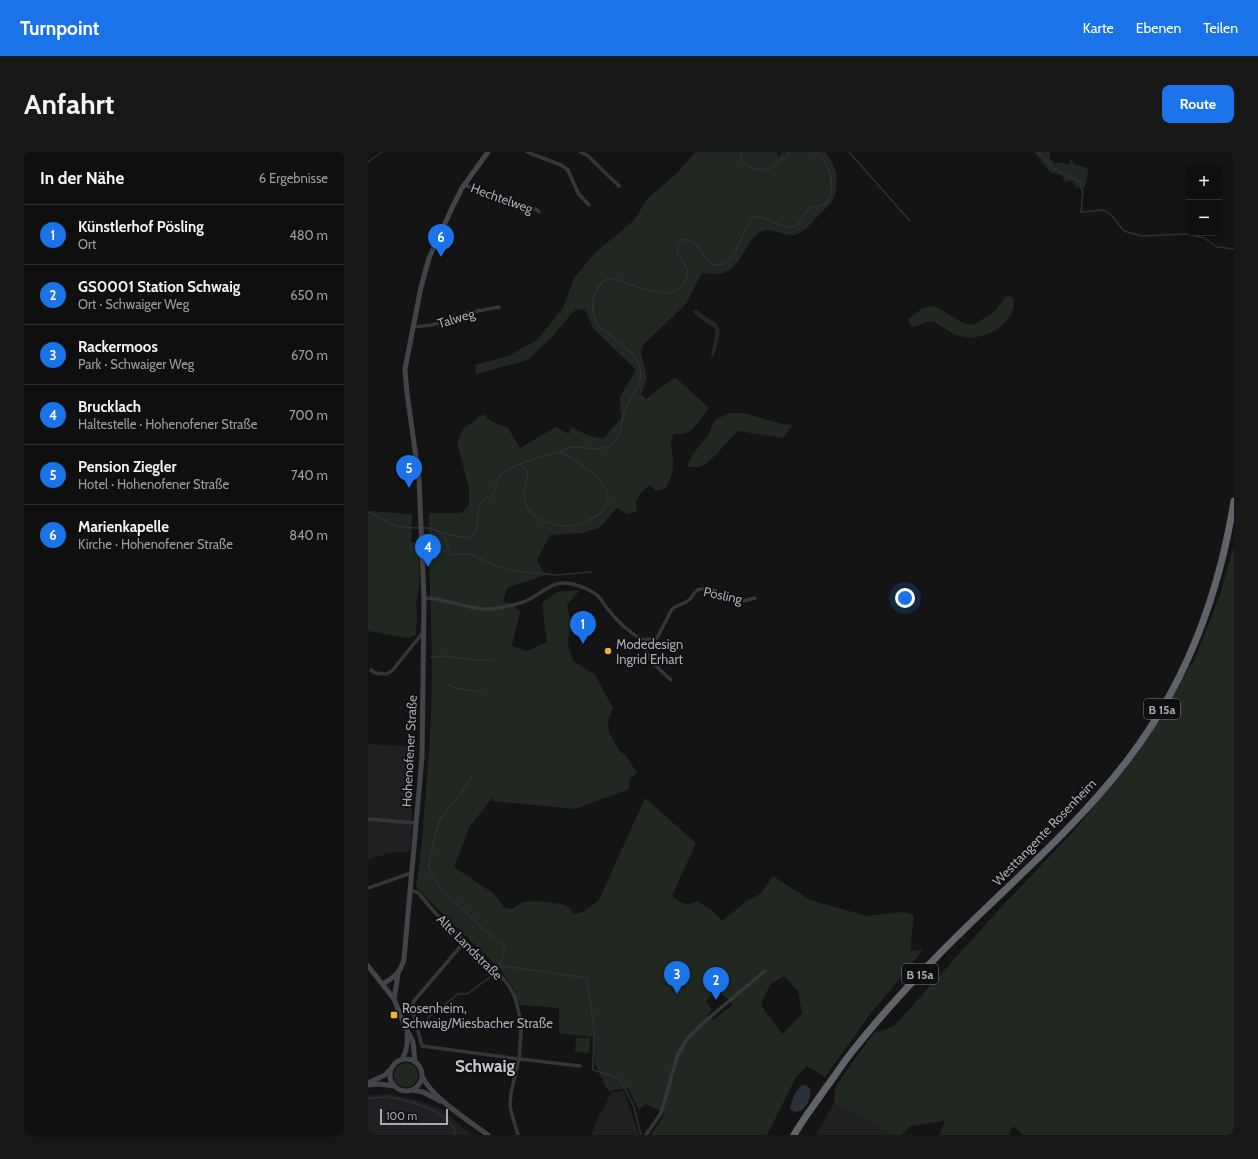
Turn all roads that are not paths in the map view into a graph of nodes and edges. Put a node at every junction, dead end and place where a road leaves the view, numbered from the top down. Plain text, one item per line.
1 (488, 152) edge
2 (527, 152) edge
3 (580, 152) edge
4 (591, 152) edge
5 (587, 155) junction
6 (464, 185) junction
7 (619, 186) dead end
8 (589, 204) dead end
9 (539, 212) dead end
10 (499, 307) dead end
11 (413, 327) junction
12 (1234, 501) edge
13 (424, 598) junction
14 (755, 598) dead end
15 (424, 631) junction
16 (643, 640) junction
17 (371, 670) dead end
18 (671, 680) dead end
19 (368, 819) edge
20 (416, 823) junction
21 (412, 873) junction
22 (368, 888) edge
23 (410, 891) junction
24 (465, 941) junction
25 (368, 966) edge
26 (764, 971) dead end
27 (398, 974) junction
28 (383, 984) junction
29 (394, 999) junction
30 (407, 1031) junction
31 (402, 1059) junction
32 (519, 1059) junction
33 (415, 1062) junction
34 (580, 1066) dead end
35 (390, 1070) junction
36 (422, 1076) junction
37 (368, 1084) edge
38 (394, 1086) junction
39 (411, 1090) junction
40 (450, 1106) junction
41 (488, 1135) edge
42 (518, 1135) edge
43 (646, 1135) edge
44 (794, 1135) edge

1 - 6 main road, Hohenofener Straße
2 - 8 street
3 - 5 street
4 - 5 street
5 - 7 street
6 - 9 street, Hechtelweg
6 - 11 main road, Hohenofener Straße
10 - 11 street, Talweg
11 - 13 main road, Hohenofener Straße
12 - 44 highway, Westtangente Rosenheim / B 15a
13 - 15 main road, Hohenofener Straße
13 - 16 street
14 - 16 street, Pösling
15 - 17 street
15 - 20 main road, Hohenofener Straße
16 - 18 street
19 - 20 street
20 - 21 main road, Hohenofener Straße
21 - 22 street
21 - 23 main road, Hohenofener Straße
23 - 24 street, Alte Landstraße
23 - 27 main road, Hohenofener Straße
24 - 32 street, Alte Landstraße
24 - 32 street
25 - 28 main road
26 - 43 street
27 - 28 main road
27 - 29 main road, Hohenofener Straße
28 - 29 main road
29 - 30 main road
30 - 31 main road
30 - 33 main road
31 - 33 main road
31 - 35 main road
32 - 34 street
32 - 42 street, Alte Landstraße
33 - 36 main road
35 - 37 main road
35 - 38 main road
36 - 39 main road
36 - 40 main road
37 - 38 main road
38 - 39 main road
39 - 40 main road
40 - 41 main road

